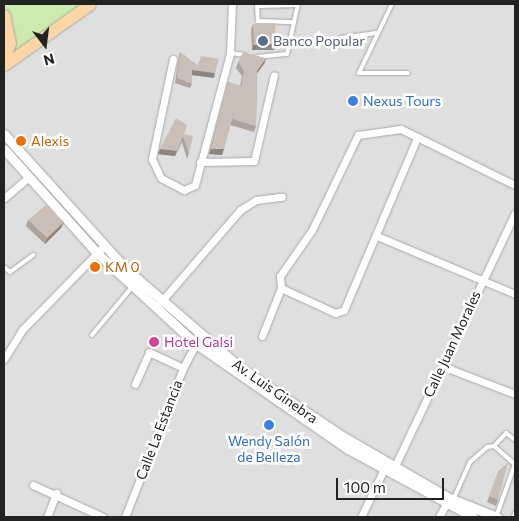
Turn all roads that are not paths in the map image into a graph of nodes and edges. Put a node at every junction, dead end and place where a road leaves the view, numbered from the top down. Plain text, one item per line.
1 (90, 4) edge
2 (232, 4) edge
3 (298, 4) edge
4 (392, 4) edge
5 (258, 5) edge
6 (4, 15) edge
7 (294, 22) junction
8 (378, 33) junction
9 (342, 38) dead end
10 (230, 53) junction
11 (4, 59) edge
12 (173, 59) dead end
13 (4, 65) edge
14 (408, 73) dead end
15 (274, 75) dead end
16 (4, 134) edge
17 (417, 138) junction
18 (4, 149) edge
19 (200, 162) junction
20 (29, 177) junction
21 (515, 185) edge
22 (282, 197) dead end
23 (4, 198) edge
24 (515, 213) edge
25 (377, 236) junction
26 (104, 246) junction
27 (97, 253) junction
28 (32, 255) dead end
29 (4, 267) edge
30 (482, 280) junction
31 (132, 287) junction
32 (281, 288) junction
33 (515, 294) edge
34 (158, 305) junction
35 (92, 335) dead end
36 (262, 336) dead end
37 (198, 340) junction
38 (4, 359) edge
39 (442, 366) junction
40 (183, 368) junction
41 (135, 384) dead end
42 (515, 394) edge
43 (515, 440) edge
44 (494, 446) junction
45 (515, 464) edge
46 (396, 466) junction
47 (387, 473) junction
48 (33, 485) dead end
49 (56, 493) junction
50 (449, 501) junction
51 (515, 512) edge
52 (47, 517) edge
53 (103, 517) edge
54 (125, 517) edge
55 (361, 517) edge
56 (439, 517) edge
57 (473, 517) edge
58 (496, 517) edge
59 (514, 517) edge

1 - 13 main road
2 - 10 street
3 - 5 lane
3 - 7 lane
4 - 8 lane
5 - 7 lane
6 - 11 main road
7 - 10 lane
8 - 9 lane
8 - 14 lane
10 - 19 street
12 - 19 street
15 - 19 street
16 - 26 street, Av. Luis Ginebra
17 - 21 street
17 - 25 street
17 - 32 street
18 - 20 street, Av. Luis Ginebra
20 - 23 street
20 - 27 street, Av. Luis Ginebra
22 - 34 street
24 - 30 street, Calle Juan Morales
25 - 30 street
25 - 32 street
26 - 27 street
26 - 34 street, Av. Luis Ginebra
27 - 31 street, Av. Luis Ginebra
27 - 38 street
28 - 29 lane
30 - 33 street
30 - 39 street, Calle Juan Morales
31 - 34 street, Av. Luis Ginebra
31 - 35 lane
32 - 36 street
34 - 37 street, Av. Luis Ginebra
37 - 40 street, Calle La Estancia
37 - 46 street, Av. Luis Ginebra
37 - 47 street, Av. Luis Ginebra
39 - 42 street
39 - 46 street, Calle Juan Morales
40 - 41 street
40 - 54 street, Calle La Estancia
43 - 44 lane
44 - 45 lane
44 - 50 lane
45 - 58 lane
46 - 47 street, Calle Juan Morales
46 - 50 street, Av. Luis Ginebra
47 - 50 street, Av. Luis Ginebra
47 - 55 street, Calle Juan Morales
48 - 49 street
49 - 52 street
49 - 53 street
50 - 56 street
50 - 57 street, Av. Luis Ginebra
50 - 58 street, Av. Luis Ginebra
51 - 59 lane

